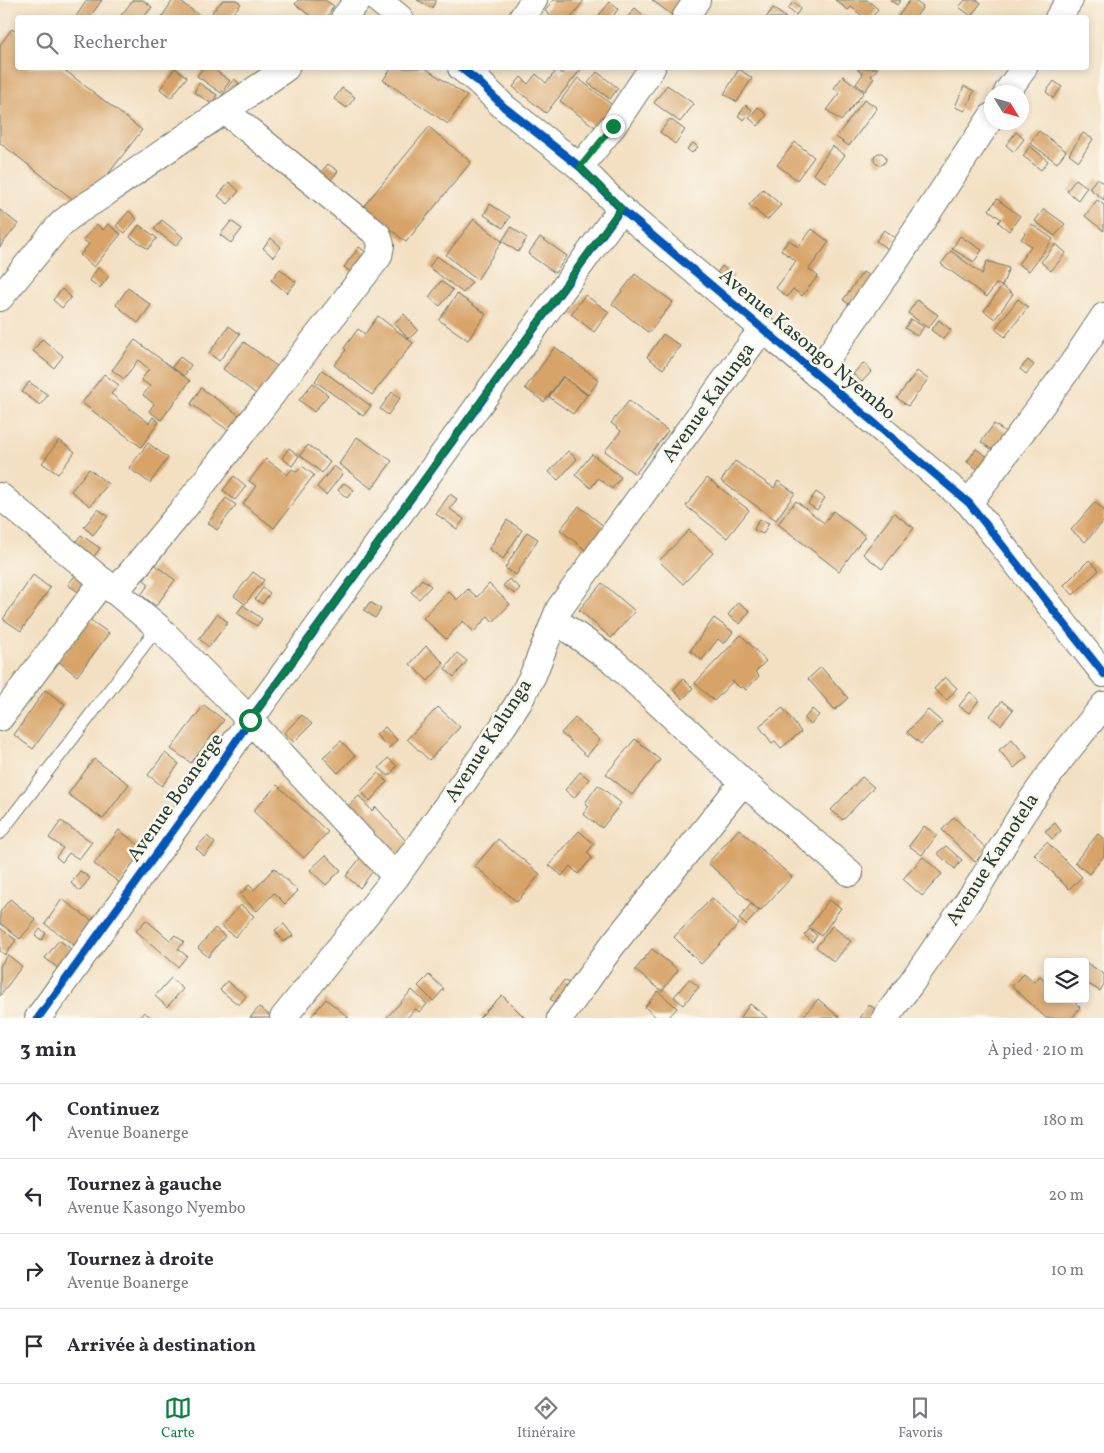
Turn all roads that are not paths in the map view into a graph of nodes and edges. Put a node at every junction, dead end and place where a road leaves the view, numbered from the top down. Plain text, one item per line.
1 (358, 0) edge
2 (378, 0) edge
3 (534, 0) edge
4 (697, 0) edge
5 (1070, 0) edge
6 (346, 15) edge
7 (396, 15) edge
8 (524, 15) edge
9 (688, 15) edge
10 (1060, 15) edge
11 (283, 70) edge
12 (651, 70) edge
13 (1023, 70) edge
14 (476, 72) edge
15 (1012, 85) edge
16 (226, 112) junction
17 (984, 128) edge
18 (580, 167) junction
19 (621, 208) junction
20 (0, 298) edge
21 (1104, 316) edge
22 (762, 329) junction
23 (816, 374) junction
24 (0, 496) edge
25 (969, 503) junction
26 (109, 586) junction
27 (555, 620) junction
28 (158, 627) junction
29 (1104, 674) edge
30 (1104, 705) edge
31 (0, 718) edge
32 (250, 720) junction
33 (743, 782) junction
34 (0, 833) edge
35 (850, 873) dead end
36 (396, 877) junction
37 (43, 1016) edge
38 (283, 1018) edge
39 (560, 1018) edge
40 (885, 1018) edge

1 - 6 street
2 - 7 street
3 - 8 street
4 - 9 street
5 - 10 street
11 - 16 street
12 - 18 street
13 - 15 street
14 - 18 street, Avenue Kasongo Nyembo
16 - 20 street
16 - 26 street
17 - 23 street
18 - 19 street, Avenue Kasongo Nyembo
19 - 22 street, Avenue Kasongo Nyembo
19 - 32 street, Avenue Boanerge
21 - 25 street
22 - 23 street, Avenue Kasongo Nyembo
22 - 27 street, Avenue Kalunga
23 - 25 street, Avenue Kasongo Nyembo
24 - 26 street
25 - 29 street, Avenue Kasongo Nyembo
26 - 28 street
26 - 31 street
27 - 33 street
27 - 36 street, Avenue Kalunga
28 - 32 street
28 - 34 lane
30 - 40 street, Avenue Kamotela
32 - 36 street
32 - 37 street, Avenue Boanerge
33 - 35 street
33 - 39 street
36 - 38 street, Avenue Kalunga

